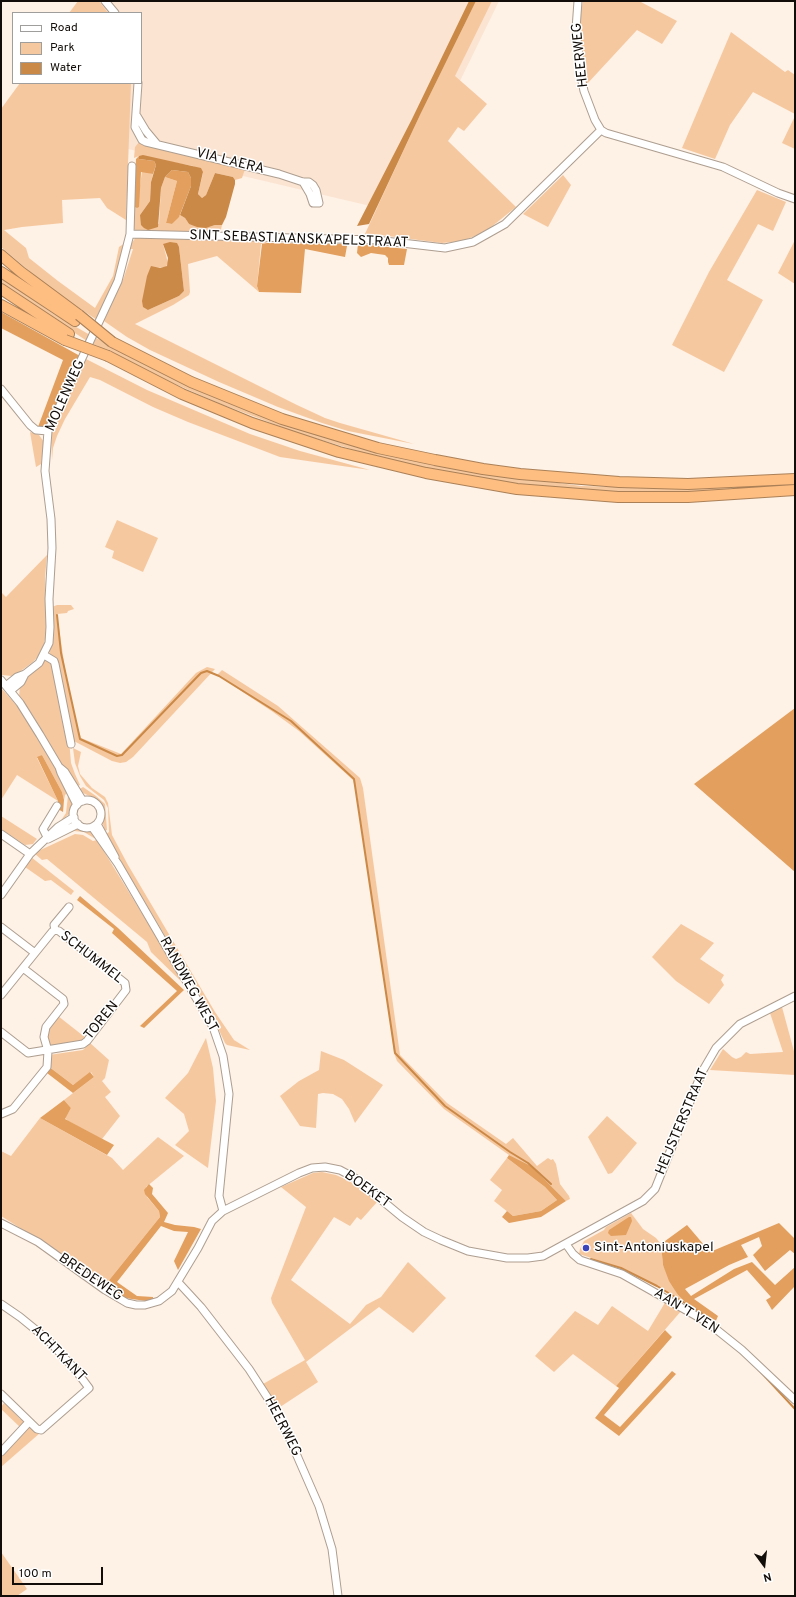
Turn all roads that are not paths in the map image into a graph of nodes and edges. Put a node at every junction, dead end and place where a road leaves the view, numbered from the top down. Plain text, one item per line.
1 (105, 1) edge
2 (578, 1) edge
3 (114, 12) edge
4 (138, 84) edge
5 (600, 130) junction
6 (132, 166) dead end
7 (303, 182) dead end
8 (795, 199) edge
9 (130, 234) junction
10 (1, 255) edge
11 (1, 272) edge
12 (1, 289) edge
13 (1, 305) edge
14 (77, 318) junction
15 (67, 337) junction
16 (1, 389) edge
17 (48, 431) junction
18 (795, 479) edge
19 (795, 490) edge
20 (44, 655) junction
21 (6, 686) edge
22 (71, 744) dead end
23 (59, 767) junction
24 (83, 801) junction
25 (77, 805) junction
26 (57, 806) dead end
27 (76, 820) junction
28 (94, 826) junction
29 (1, 834) edge
30 (48, 838) junction
31 (30, 854) junction
32 (1, 895) edge
33 (69, 907) dead end
34 (1, 926) edge
35 (55, 930) junction
36 (35, 953) junction
37 (23, 968) junction
38 (127, 987) joint
39 (1, 995) edge
40 (795, 996) edge
41 (1, 1032) edge
42 (48, 1051) junction
43 (1, 1114) edge
44 (223, 1211) junction
45 (1, 1223) edge
46 (566, 1244) junction
47 (178, 1282) junction
48 (1, 1304) edge
49 (2, 1398) edge
50 (795, 1400) edge
51 (29, 1422) junction
52 (1, 1452) edge
53 (338, 1596) edge

1 - 3 street
2 - 5 street, HEERWEG
4 - 7 street, VIA LAERA
5 - 8 street
5 - 9 street, SINT SEBASTIAANSKAPELSTRAAT
6 - 9 street, MOLENWEG
9 - 17 street, MOLENWEG
10 - 14 highway
11 - 14 highway
12 - 15 highway
13 - 15 highway
14 - 18 highway, bridge
15 - 19 highway, bridge
16 - 17 street
17 - 20 street, MOLENWEG
20 - 21 street, MOLENWEG
20 - 22 street
21 - 23 street
23 - 24 street
23 - 25 street
24 - 25 street
24 - 28 street
25 - 27 street
26 - 30 street
27 - 28 street
27 - 30 street
28 - 44 street, RANDWEG WEST
29 - 31 street
30 - 31 street
31 - 32 street
33 - 35 street, SCHUMMEL
34 - 36 street
35 - 36 street, SCHUMMEL
35 - 38 street, SCHUMMEL
36 - 37 street, SCHUMMEL
37 - 39 street, SCHUMMEL
37 - 42 street
38 - 42 street, TOREN
40 - 46 street, HEIJSTERSTRAAT
41 - 42 street, TOREN
42 - 43 street
44 - 46 street, BOEKET
44 - 47 street, BOEKET
45 - 47 street, BREDEWEG
46 - 50 street, AAN 'T VEN
47 - 53 street, HEERWEG
48 - 51 street, ACHTKANT
49 - 51 street
51 - 52 street

